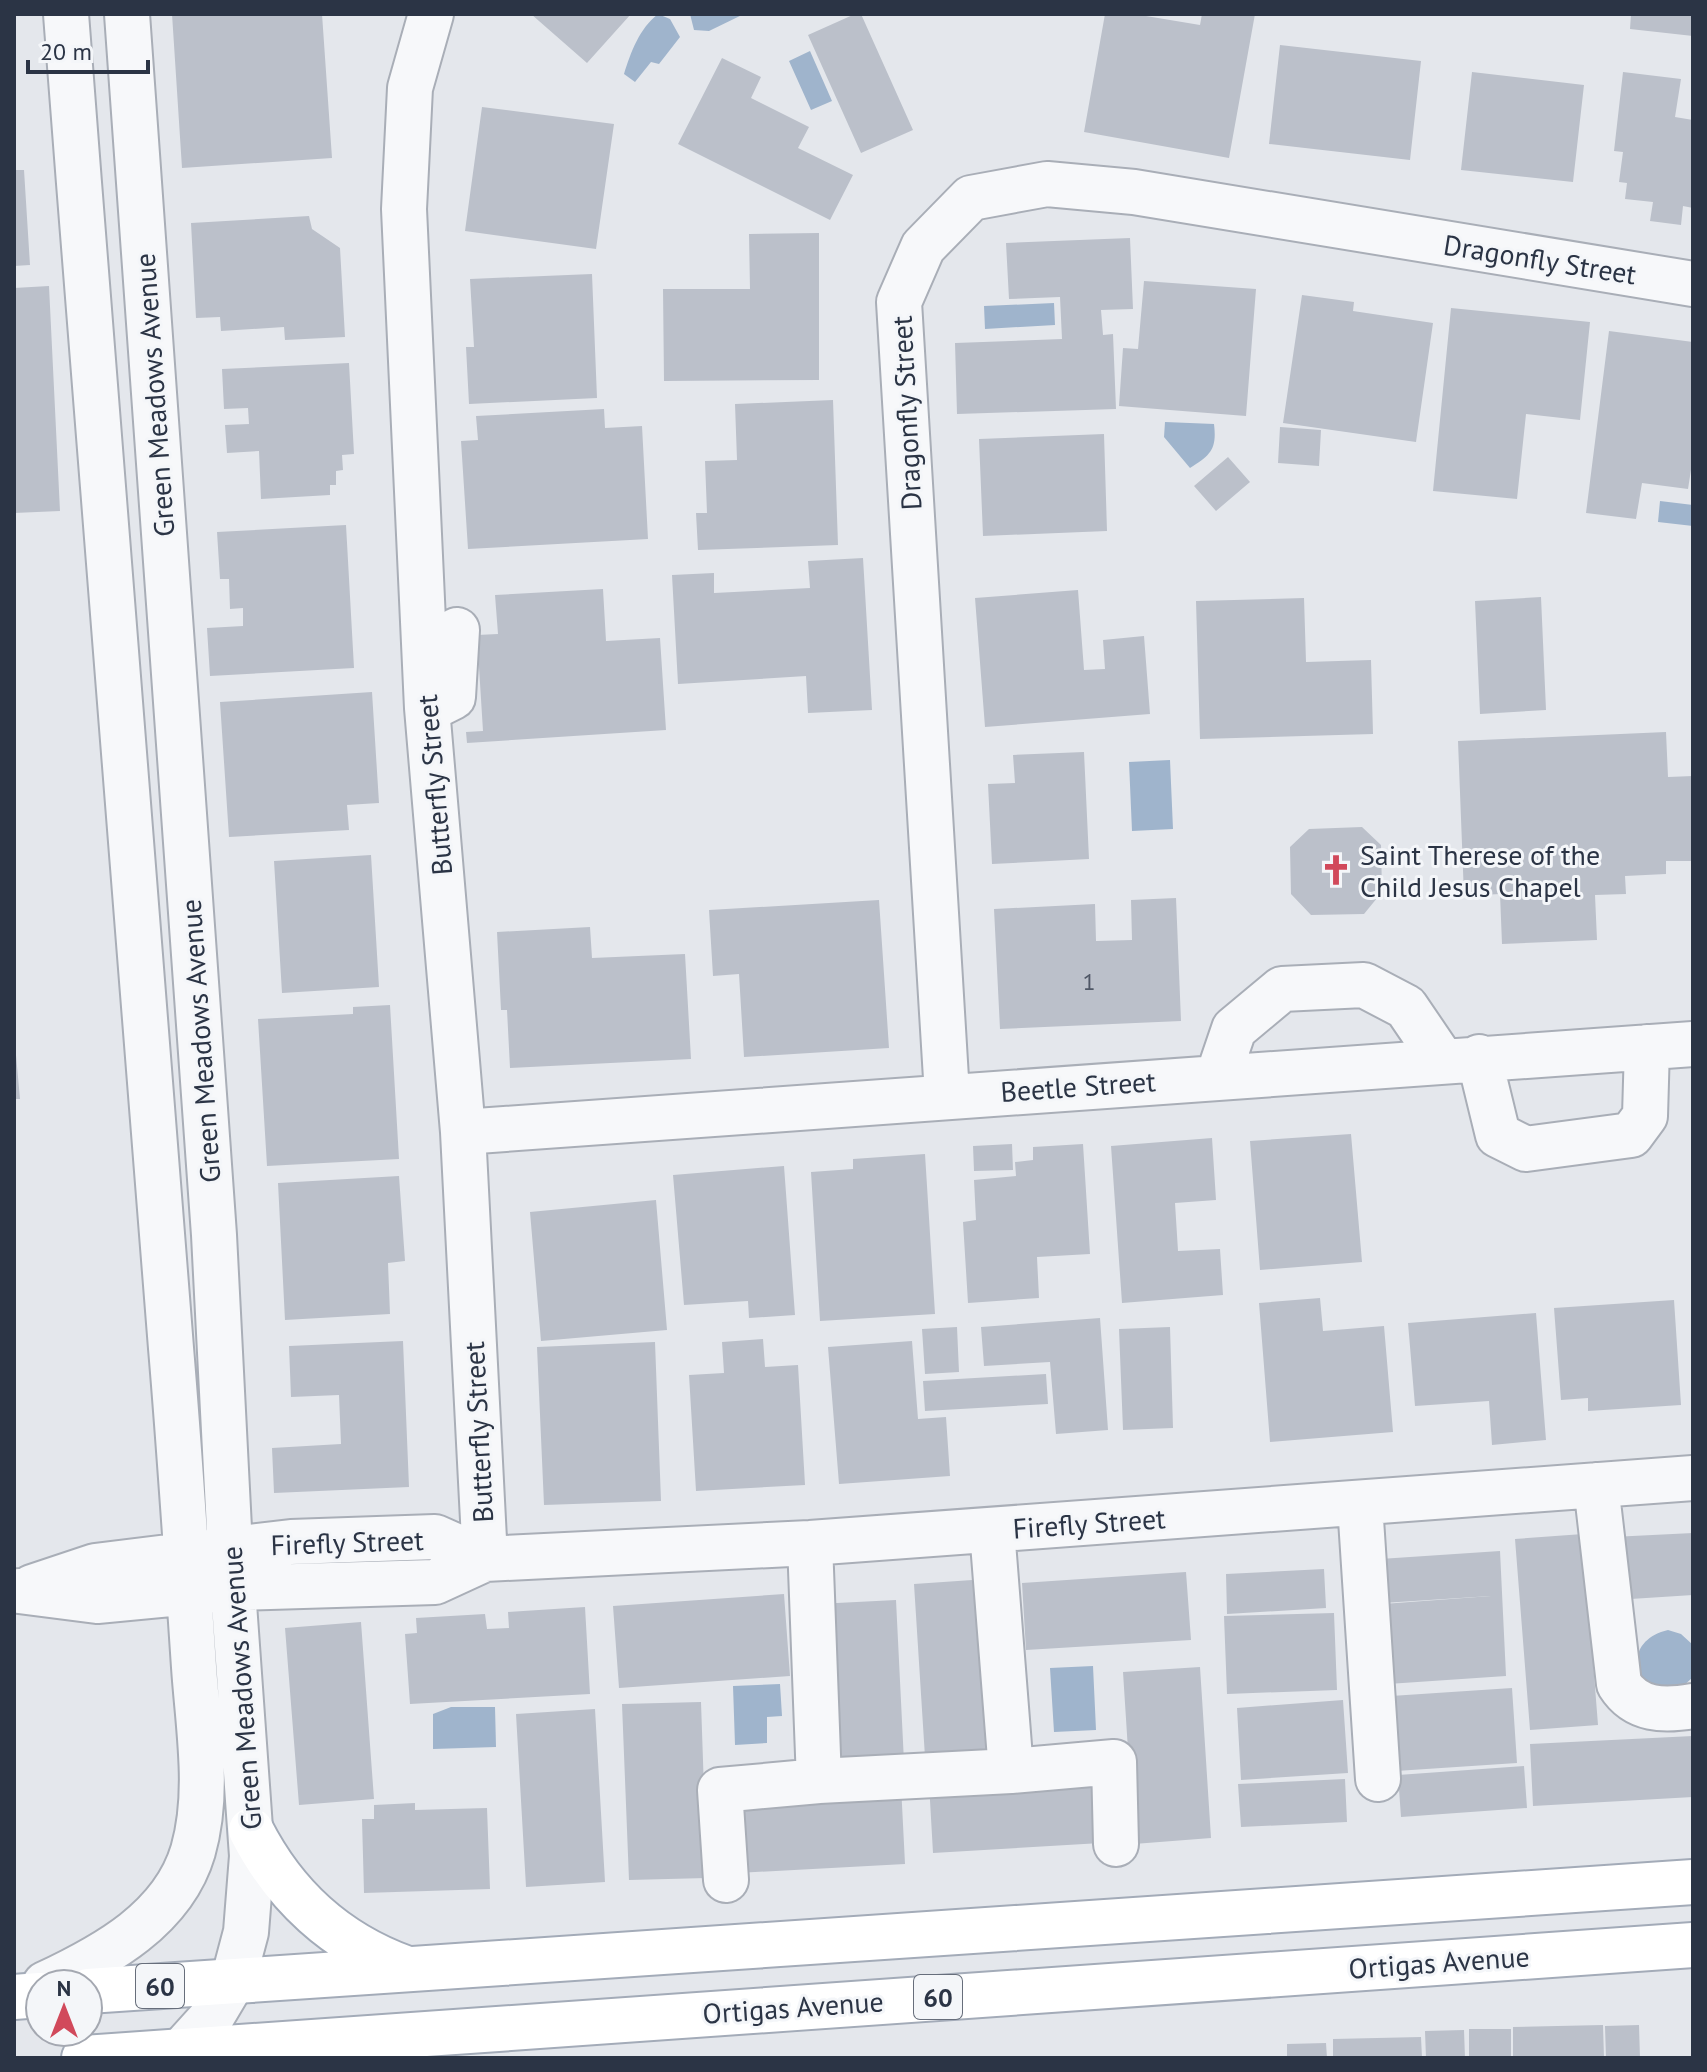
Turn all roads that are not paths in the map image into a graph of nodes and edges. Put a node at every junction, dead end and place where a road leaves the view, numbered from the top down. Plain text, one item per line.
1 (66, 14) edge
2 (127, 14) edge
3 (431, 14) edge
4 (144, 252) junction
5 (84, 254) junction
6 (1693, 284) edge
7 (156, 425) junction
8 (96, 427) junction
9 (457, 630) dead end
10 (427, 708) junction
11 (1693, 1044) edge
12 (1647, 1047) junction
13 (1460, 1059) junction
14 (1218, 1076) junction
15 (947, 1095) junction
16 (463, 1132) junction
17 (214, 1235) junction
18 (162, 1237) junction
19 (1693, 1478) edge
20 (1596, 1485) junction
21 (1360, 1504) junction
22 (992, 1530) junction
23 (810, 1543) junction
24 (485, 1559) junction
25 (232, 1568) junction
26 (188, 1573) junction
27 (17, 1591) edge
28 (1693, 1706) edge
29 (1011, 1771) junction
30 (1378, 1779) dead end
31 (819, 1781) junction
32 (251, 1830) junction
33 (1116, 1844) dead end
34 (726, 1880) dead end
35 (1693, 1882) edge
36 (1693, 1945) edge
37 (77, 1968) edge
38 (407, 1969) junction
39 (233, 1981) junction
40 (104, 1990) edge
41 (183, 2049) junction
42 (84, 2058) edge

1 - 5 street, Green Meadows Avenue
2 - 4 street, Green Meadows Avenue
3 - 10 street, Butterfly Street
4 - 5 street
4 - 7 street, Green Meadows Avenue
5 - 8 street, Green Meadows Avenue
6 - 15 street, Dragonfly Street
7 - 8 street
7 - 17 street, Green Meadows Avenue
8 - 18 street, Green Meadows Avenue
9 - 10 street
10 - 16 street, Butterfly Street
11 - 12 street, Beetle Street
12 - 13 street, Beetle Street
12 - 13 street
13 - 14 street, Beetle Street
13 - 14 street
14 - 15 street, Beetle Street
15 - 16 street, Beetle Street
16 - 24 street, Butterfly Street
17 - 18 street
17 - 25 street, Green Meadows Avenue
18 - 26 street, Green Meadows Avenue
19 - 20 street, Firefly Street
20 - 21 street, Firefly Street
20 - 28 street
21 - 22 street, Firefly Street
21 - 30 street
22 - 23 street, Firefly Street
22 - 29 street
23 - 24 street, Firefly Street
23 - 31 street
24 - 25 street, Firefly Street
25 - 26 street, Firefly Street
25 - 32 street, Green Meadows Avenue
26 - 27 street, Firefly Street
26 - 37 street, Green Meadows Avenue
29 - 31 street
29 - 33 street
31 - 34 street
32 - 38 main road
32 - 39 street, Green Meadows Avenue
35 - 38 main road, 60
36 - 41 main road, Ortigas Avenue / 60
38 - 39 main road, 60
39 - 40 main road, 60
39 - 41 street, Green Meadows Avenue
41 - 42 main road, Ortigas Avenue / 60

